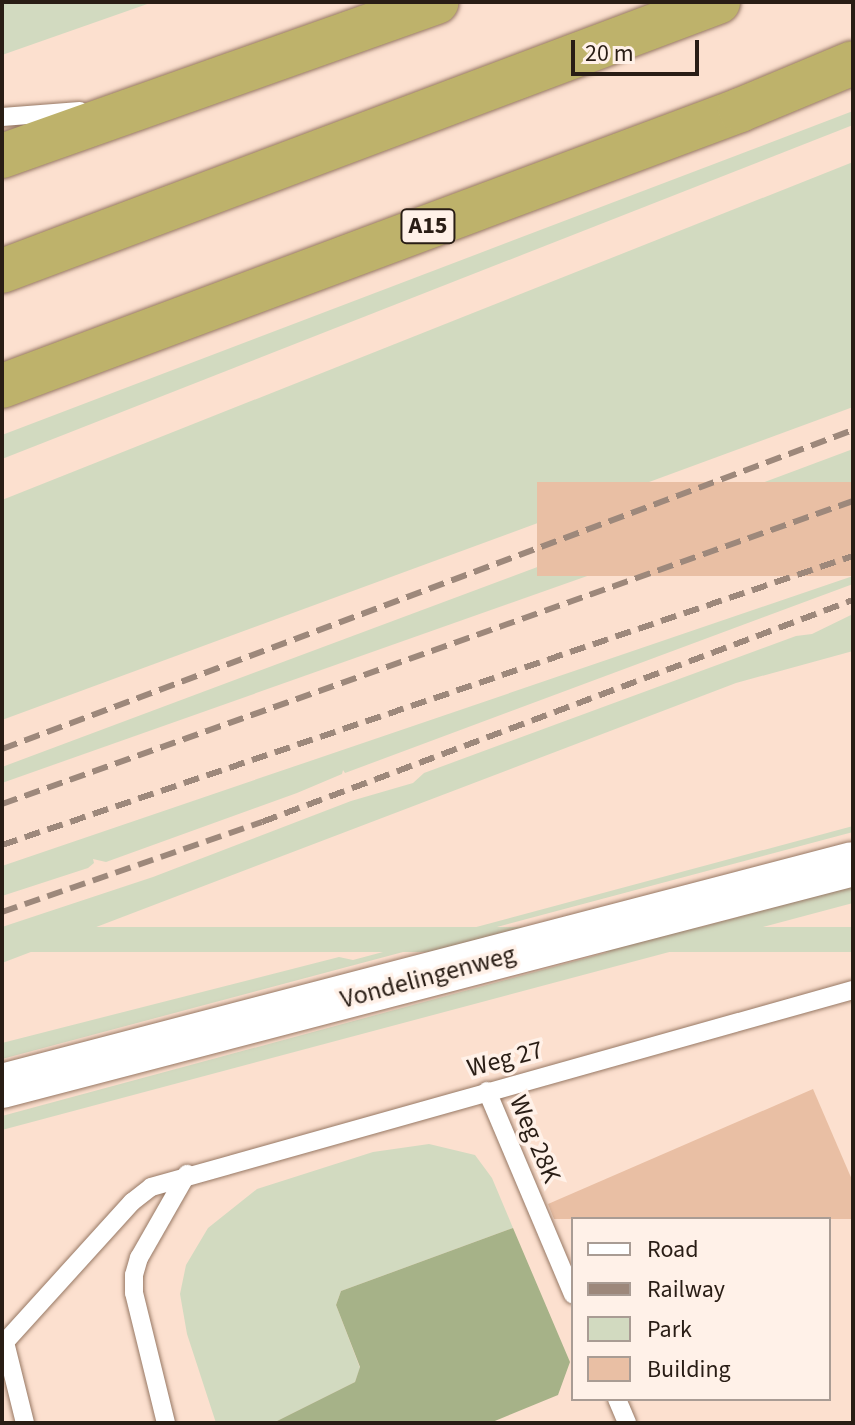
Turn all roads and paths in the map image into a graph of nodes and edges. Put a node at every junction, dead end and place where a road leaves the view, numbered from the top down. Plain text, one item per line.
1 (437, 2) edge
2 (718, 2) edge
3 (853, 63) edge
4 (143, 106) junction
5 (2, 117) edge
6 (2, 156) edge
7 (2, 271) edge
8 (2, 386) edge
9 (853, 864) edge
10 (853, 990) edge
11 (2, 1086) edge
12 (487, 1091) junction
13 (179, 1176) junction
14 (571, 1290) edge
15 (4, 1344) edge
16 (618, 1401) edge
17 (25, 1423) edge
18 (166, 1423) edge
19 (627, 1423) edge

1 - 4 highway
2 - 7 highway
3 - 8 highway, A15
4 - 5 lane
4 - 6 highway
9 - 11 street, Vondelingenweg
10 - 12 lane, Weg 27
12 - 13 lane, Weg 27
12 - 14 lane, Weg 28K
13 - 15 lane, Weg 27
13 - 18 lane
15 - 17 lane
16 - 19 lane

